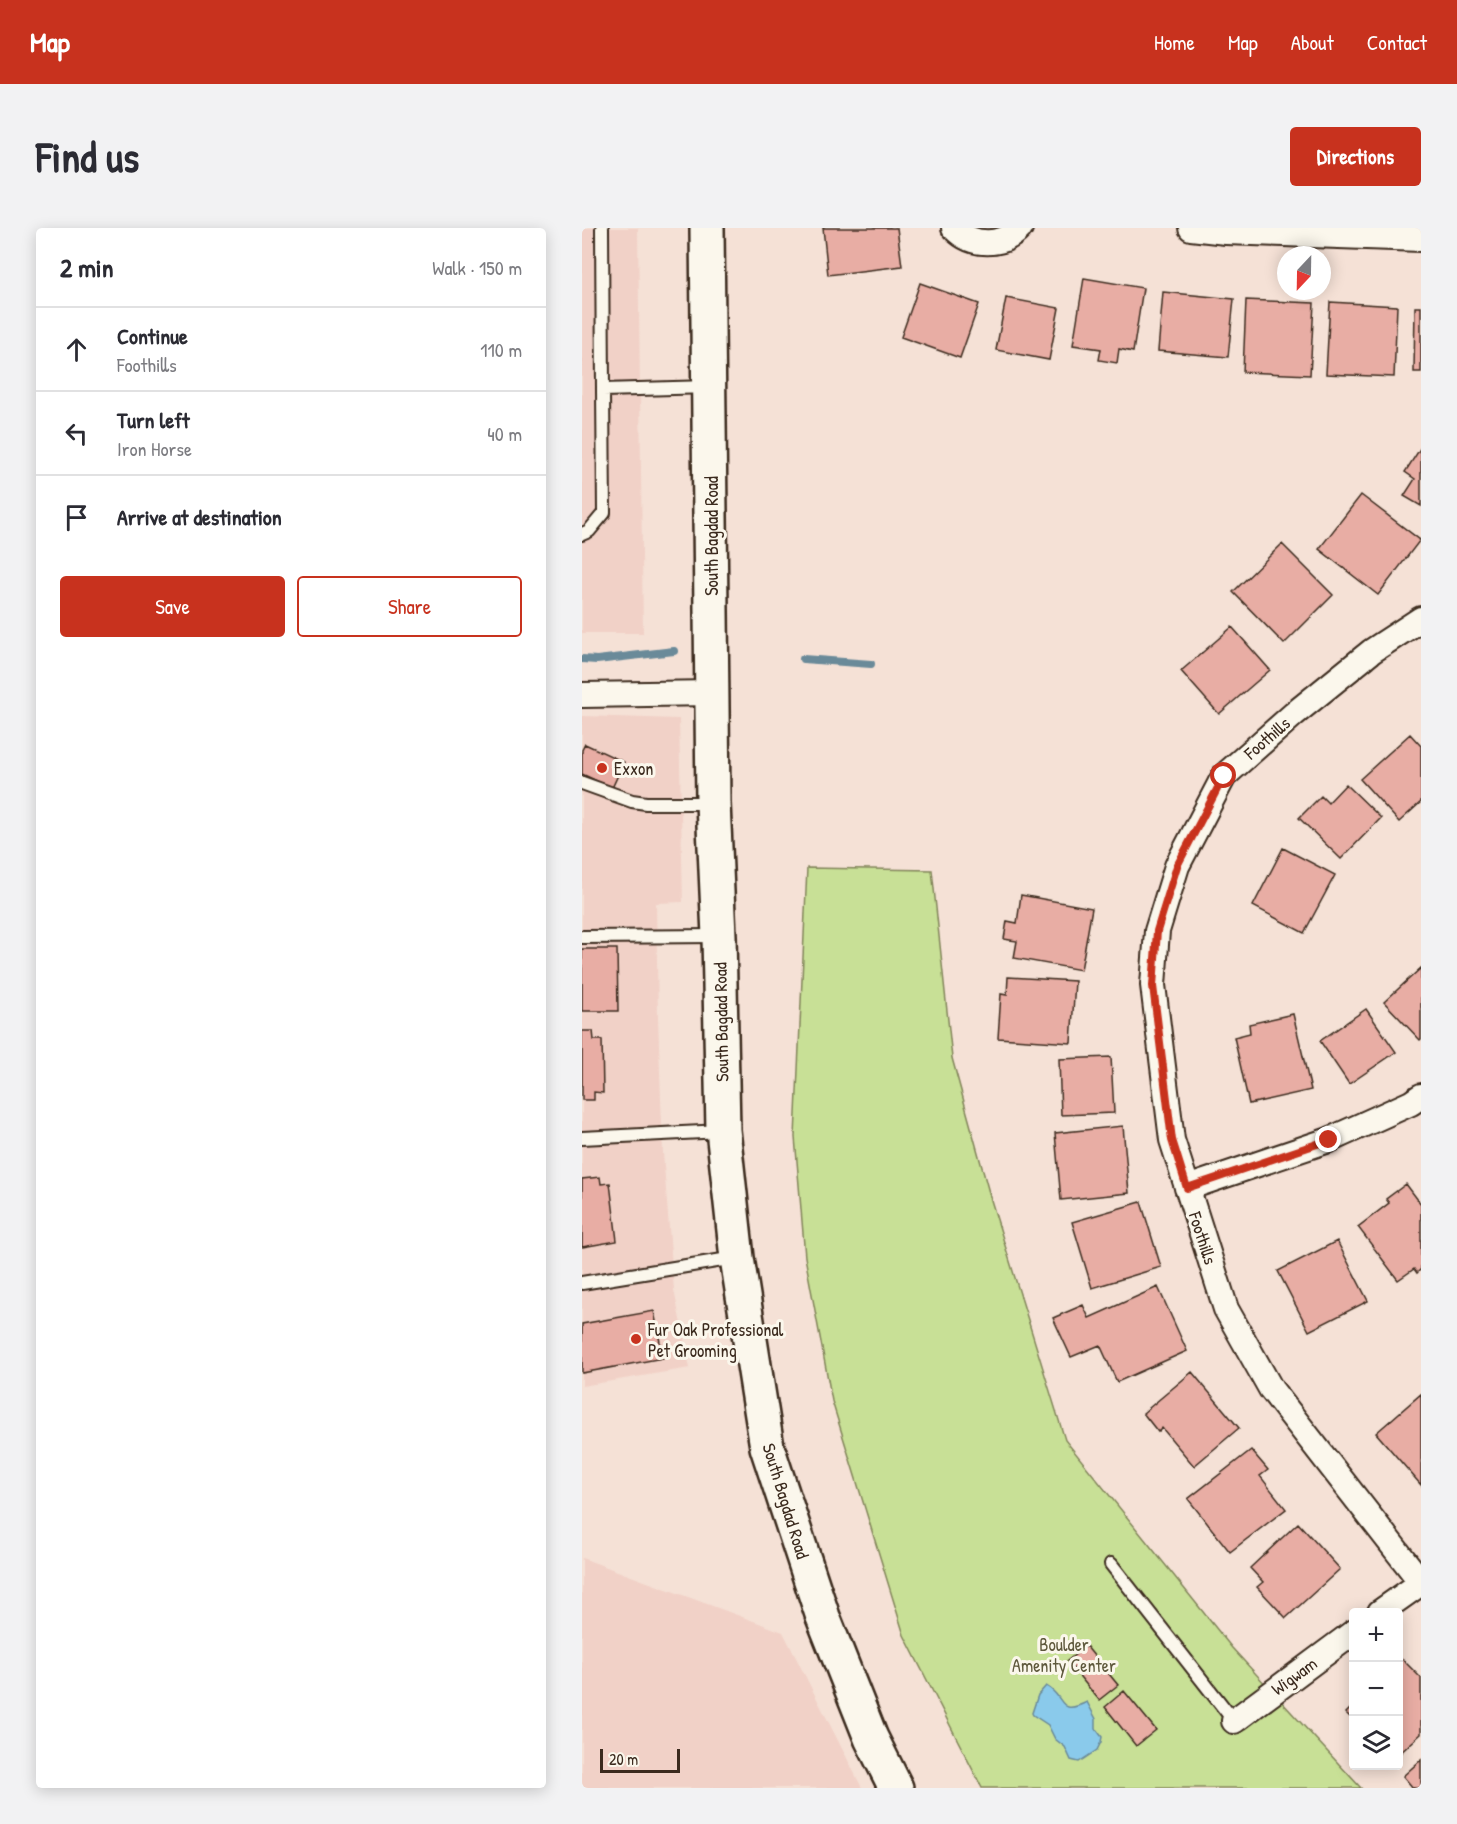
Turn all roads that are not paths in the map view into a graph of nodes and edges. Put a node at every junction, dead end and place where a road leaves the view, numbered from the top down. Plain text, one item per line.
1 (602, 228) edge
2 (707, 228) edge
3 (954, 228) edge
4 (1020, 228) edge
5 (1191, 228) edge
6 (1421, 239) edge
7 (710, 387) junction
8 (603, 390) junction
9 (582, 534) edge
10 (1421, 619) edge
11 (713, 693) junction
12 (582, 695) edge
13 (582, 783) edge
14 (713, 803) junction
15 (719, 936) junction
16 (582, 937) edge
17 (1421, 1096) edge
18 (723, 1130) junction
19 (582, 1138) edge
20 (1187, 1188) junction
21 (736, 1258) junction
22 (582, 1283) edge
23 (1111, 1564) dead end
24 (1421, 1582) edge
25 (1385, 1608) edge
26 (1349, 1635) edge
27 (1234, 1720) joint
28 (896, 1788) edge

1 - 8 lane
2 - 7 main road, South Bagdad Road
3 - 4 street
5 - 6 street
7 - 8 lane
7 - 11 main road, South Bagdad Road
8 - 9 lane
10 - 20 street, Foothills
11 - 12 street
11 - 14 main road, South Bagdad Road
13 - 14 lane
14 - 15 main road, South Bagdad Road
15 - 16 lane
15 - 18 main road, South Bagdad Road
17 - 20 street
18 - 19 lane
18 - 21 main road, South Bagdad Road
20 - 24 street, Foothills
21 - 22 lane
21 - 28 main road, South Bagdad Road
23 - 27 lane
24 - 25 street
26 - 27 street, Wigwam

